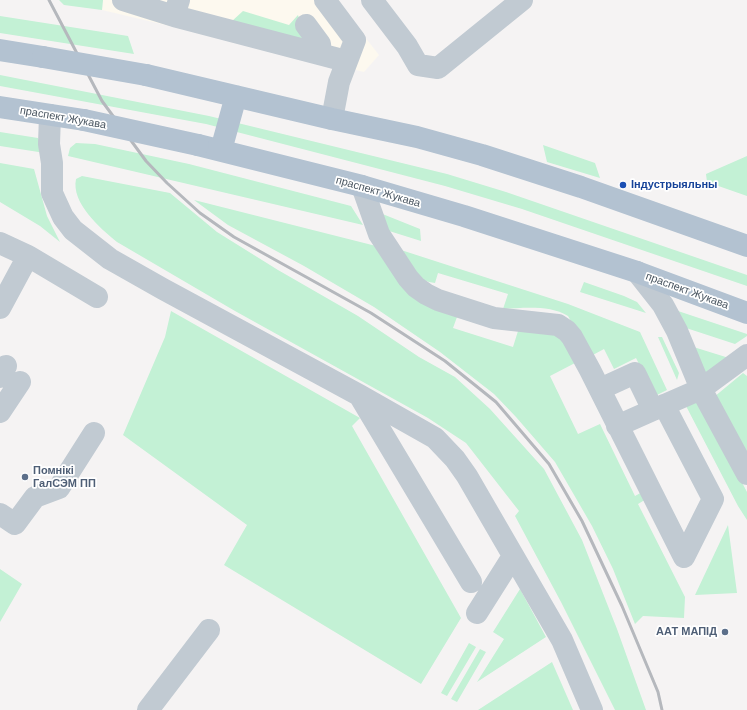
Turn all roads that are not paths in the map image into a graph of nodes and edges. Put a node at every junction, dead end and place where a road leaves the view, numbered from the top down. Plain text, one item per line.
1 (123, 0) edge
2 (325, 0) edge
3 (372, 0) edge
4 (522, 0) edge
5 (177, 8) edge
6 (306, 25) dead end
7 (0, 50) edge
8 (321, 54) junction
9 (346, 61) junction
10 (236, 96) junction
11 (0, 107) edge
12 (50, 115) junction
13 (332, 119) junction
14 (221, 150) junction
15 (362, 186) junction
16 (0, 244) edge
17 (747, 246) edge
18 (28, 256) junction
19 (637, 272) junction
20 (96, 297) dead end
21 (0, 308) edge
22 (747, 313) edge
23 (747, 355) edge
24 (9, 375) edge
25 (600, 389) junction
26 (701, 389) junction
27 (359, 395) junction
28 (658, 408) junction
29 (0, 412) edge
30 (617, 426) junction
31 (94, 433) dead end
32 (747, 474) edge
33 (0, 514) edge
34 (513, 556) junction
35 (471, 582) dead end
36 (477, 613) dead end
37 (209, 630) dead end
38 (148, 710) edge
39 (592, 710) edge

1 - 5 lane
2 - 9 lane
3 - 4 lane
5 - 8 lane
6 - 8 lane
7 - 10 main road, bridge
8 - 9 lane
9 - 13 lane
10 - 13 main road
10 - 14 main road
11 - 12 main road, праспект Жукава
12 - 14 main road, праспект Жукава, bridge
12 - 27 lane
13 - 17 main road
14 - 15 main road, праспект Жукава
15 - 19 main road, праспект Жукава
15 - 25 lane
16 - 18 lane
18 - 20 lane
18 - 21 lane
19 - 22 main road, праспект Жукава
19 - 26 lane
23 - 26 lane
24 - 29 lane
25 - 28 lane
25 - 30 lane
26 - 28 lane
26 - 32 lane
27 - 34 lane
27 - 35 lane
28 - 30 lane
28 - 30 lane
31 - 33 lane
34 - 36 lane
34 - 39 lane
37 - 38 lane

